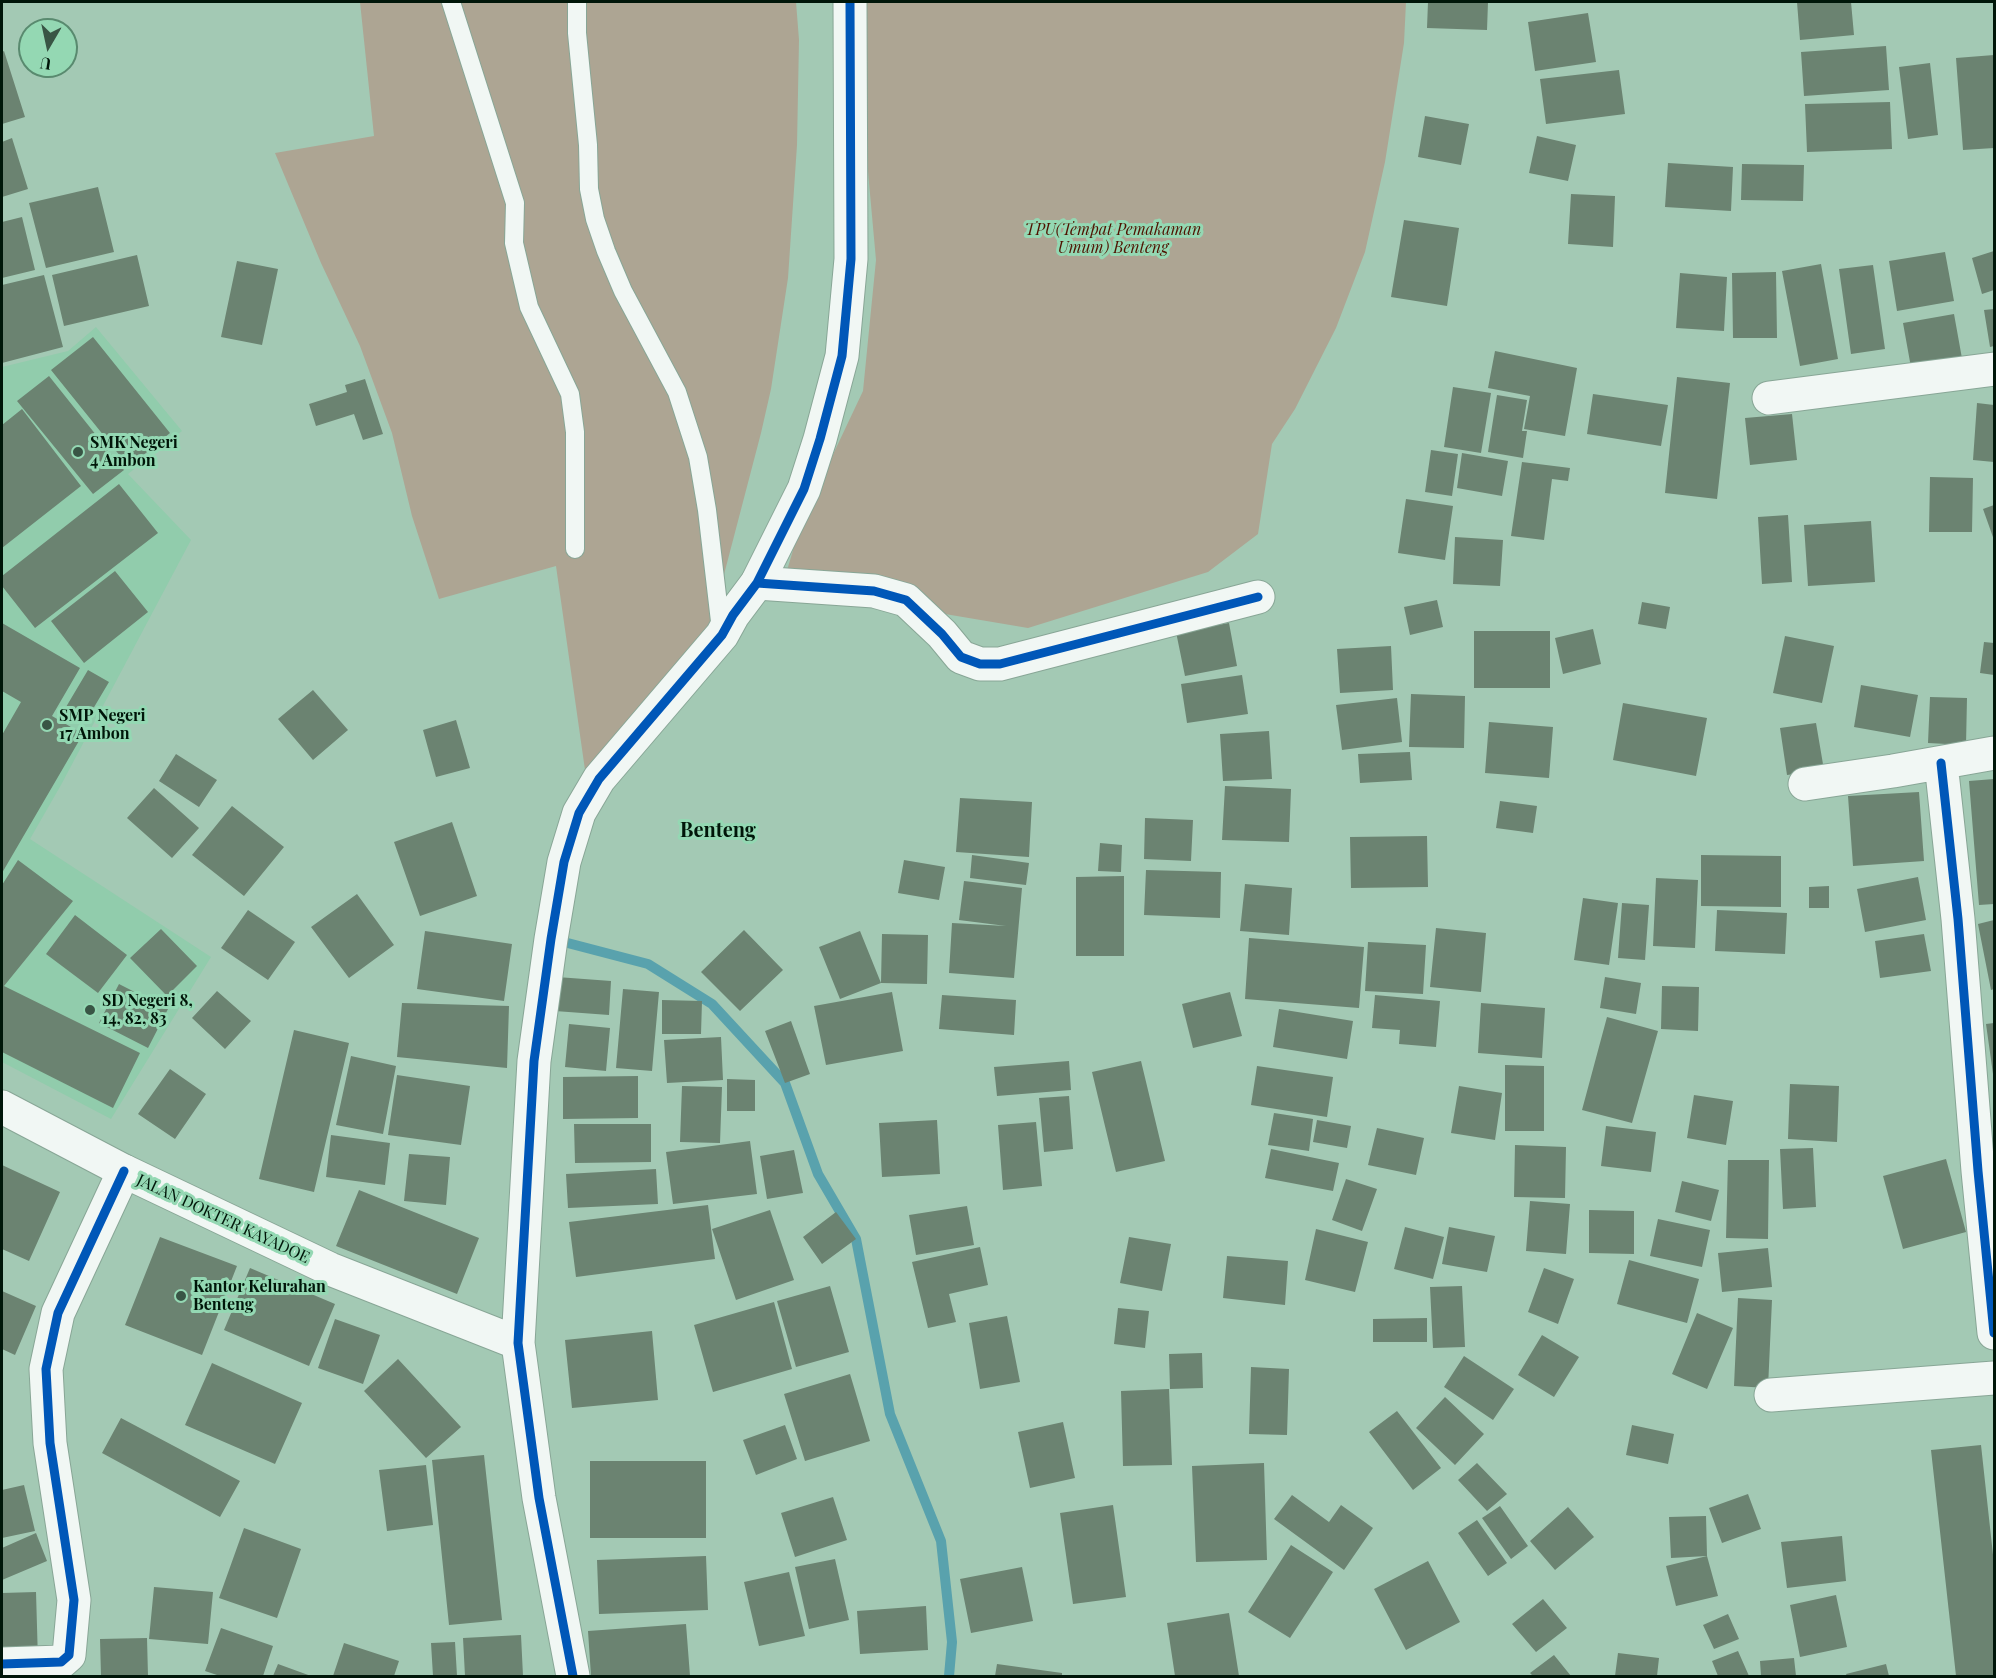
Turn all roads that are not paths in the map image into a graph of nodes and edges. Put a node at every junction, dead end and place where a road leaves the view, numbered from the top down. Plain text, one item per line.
1 (450, 2) edge
2 (577, 2) edge
3 (850, 2) edge
4 (1995, 369) edge
5 (1769, 398) dead end
6 (575, 549) dead end
7 (757, 583) junction
8 (1258, 597) dead end
9 (722, 635) junction
10 (1995, 753) edge
11 (1941, 763) junction
12 (1805, 784) dead end
13 (2, 1107) edge
14 (1986, 1170) edge
15 (123, 1171) junction
16 (1995, 1333) edge
17 (518, 1343) junction
18 (1995, 1378) edge
19 (1771, 1395) dead end
20 (2, 1664) edge
21 (573, 1677) edge

1 - 6 lane
2 - 9 lane
3 - 7 street
4 - 5 street
7 - 8 street
7 - 9 street
9 - 17 street
10 - 11 street
11 - 12 street
11 - 14 street
13 - 15 street, JALAN DOKTER KAYADOE
14 - 16 street
15 - 17 street, JALAN DOKTER KAYADOE
15 - 20 street
17 - 21 street
18 - 19 street

